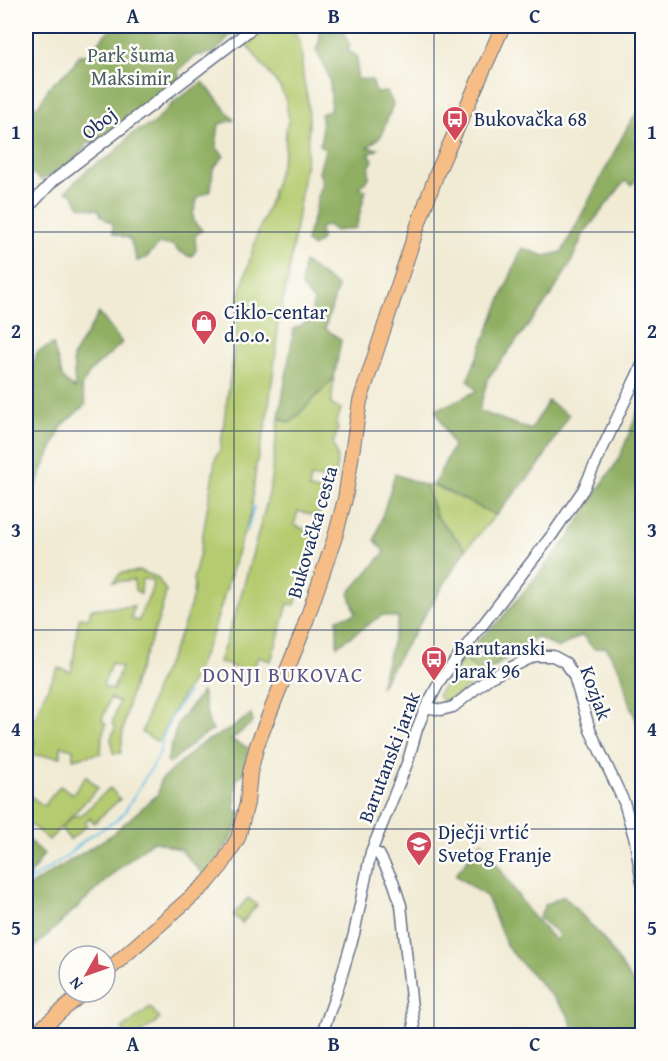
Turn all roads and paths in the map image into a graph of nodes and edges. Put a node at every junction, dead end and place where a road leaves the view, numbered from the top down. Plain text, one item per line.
1 (255, 26) edge
2 (503, 26) edge
3 (26, 210) edge
4 (642, 365) edge
5 (426, 707) junction
6 (371, 852) junction
7 (642, 884) edge
8 (117, 962) edge
9 (69, 1004) edge
10 (32, 1035) edge
11 (321, 1035) edge
12 (415, 1035) edge

1 - 3 street, Oboj
2 - 8 main road, Bukovačka cesta
4 - 5 street, Barutanski jarak
5 - 6 street, Barutanski jarak
5 - 7 street, Kozjak
6 - 11 street, Barutanski jarak
6 - 12 street
9 - 10 main road

